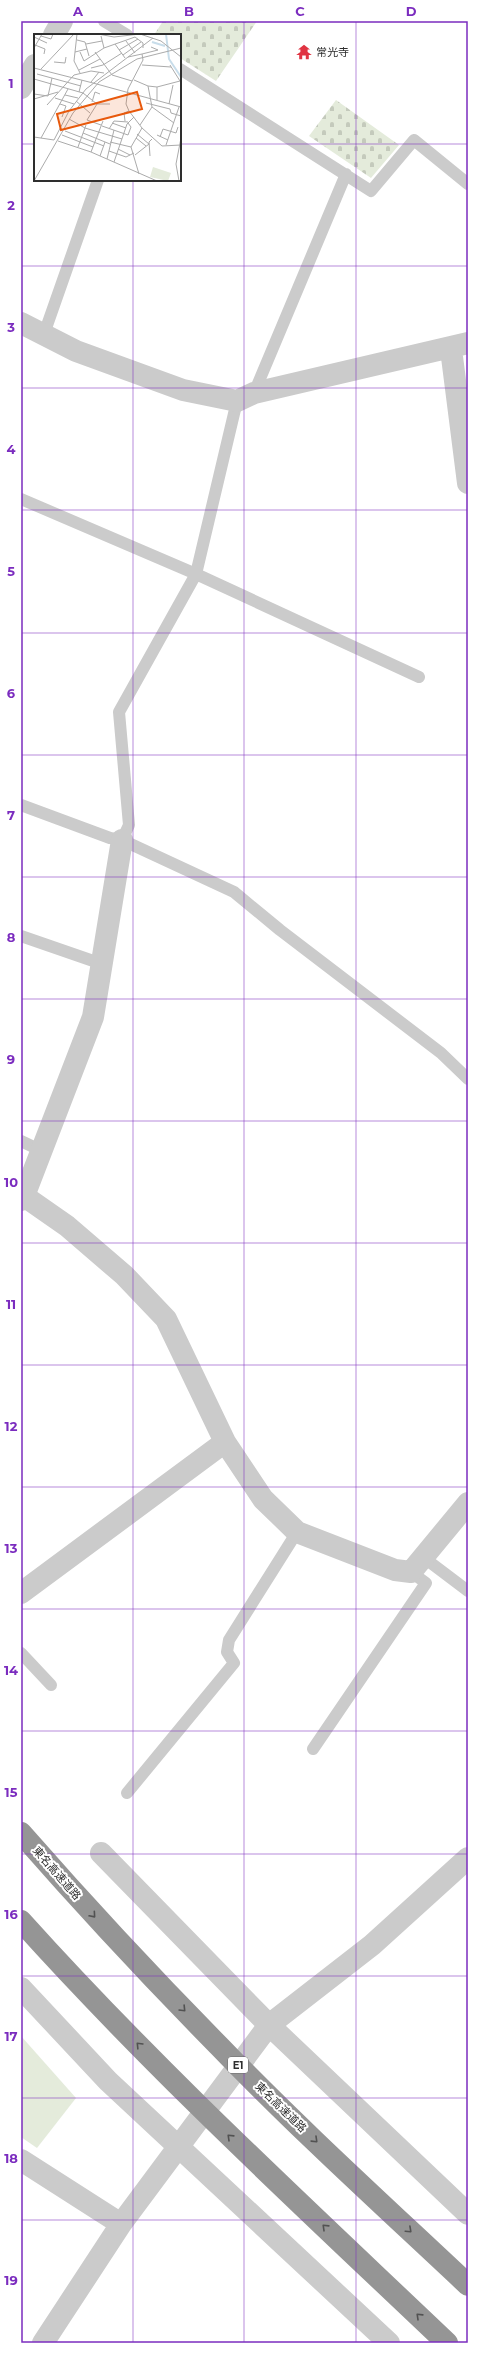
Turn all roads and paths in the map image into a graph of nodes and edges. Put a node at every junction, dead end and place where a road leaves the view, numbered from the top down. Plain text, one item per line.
1 (62, 21) edge
2 (104, 21) edge
3 (55, 34) edge
4 (124, 34) edge
5 (34, 67) edge
6 (181, 70) edge
7 (21, 88) edge
8 (346, 174) junction
9 (98, 181) edge
10 (468, 184) edge
11 (21, 323) edge
12 (44, 334) junction
13 (460, 346) edge
14 (246, 397) junction
15 (468, 483) edge
16 (21, 499) edge
17 (196, 574) junction
18 (419, 677) dead end
19 (21, 805) edge
20 (122, 840) junction
21 (21, 936) edge
22 (102, 964) junction
23 (468, 1078) edge
24 (21, 1141) edge
25 (42, 1151) junction
26 (23, 1198) edge
27 (225, 1442) junction
28 (468, 1503) edge
29 (297, 1532) junction
30 (417, 1565) junction
31 (468, 1591) edge
32 (21, 1593) edge
33 (21, 1653) edge
34 (51, 1685) dead end
35 (312, 1749) dead end
36 (127, 1793) dead end
37 (21, 1833) edge
38 (101, 1853) dead end
39 (468, 1858) edge
40 (21, 1921) edge
41 (21, 1988) edge
42 (269, 2025) junction
43 (177, 2147) junction
44 (21, 2160) edge
45 (468, 2214) edge
46 (121, 2224) junction
47 (468, 2285) edge
48 (43, 2343) edge
49 (389, 2343) edge
50 (447, 2343) edge

1 - 3 street
2 - 4 lane
5 - 7 street
6 - 8 lane
8 - 10 lane
8 - 14 lane
9 - 12 lane
11 - 12 street
12 - 14 street
13 - 14 street
13 - 15 street
14 - 17 lane
16 - 17 lane
17 - 18 lane
17 - 20 lane
19 - 20 lane
20 - 22 street
20 - 23 lane
21 - 22 lane
22 - 25 street
24 - 25 lane
25 - 26 street
26 - 27 street
27 - 29 street
27 - 32 street
28 - 30 street
29 - 30 street
29 - 36 lane
30 - 31 lane
30 - 35 lane
33 - 34 lane
37 -> 47 highway, 東名高速道路 / E1, bridge
38 - 42 street
39 - 42 street
50 -> 40 highway, bridge
41 - 43 street
42 - 43 street
42 - 45 street
43 - 46 street
43 - 49 street
44 - 46 street
46 - 48 street

